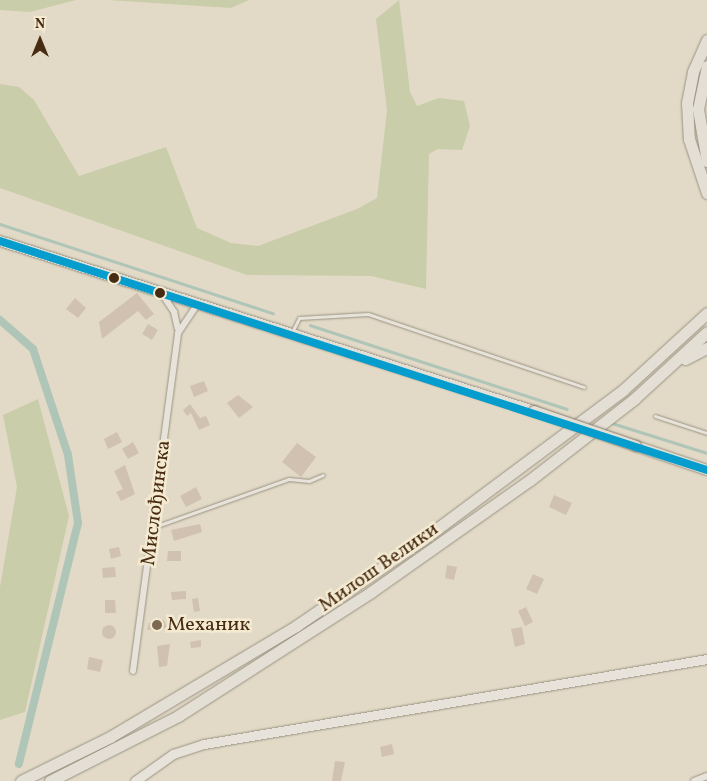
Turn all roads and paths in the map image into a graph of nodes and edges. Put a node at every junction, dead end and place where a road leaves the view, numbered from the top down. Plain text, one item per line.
1 (707, 40) edge
2 (707, 66) edge
3 (707, 162) edge
4 (707, 193) edge
5 (0, 240) edge
6 (161, 293) junction
7 (197, 305) junction
8 (707, 313) edge
9 (707, 332) edge
10 (178, 333) junction
11 (292, 336) junction
12 (707, 348) edge
13 (677, 363) junction
14 (584, 387) dead end
15 (655, 416) dead end
16 (707, 433) edge
17 (707, 470) edge
18 (323, 475) dead end
19 (154, 527) junction
20 (707, 659) edge
21 (133, 671) dead end
22 (707, 776) edge
23 (21, 781) edge
24 (50, 781) edge
25 (134, 781) edge
26 (694, 781) edge

1 - 4 highway
2 - 3 highway
5 - 6 main road
6 - 7 main road
6 - 10 street, Мислођинска
7 - 10 street, Мислођинска
7 - 11 main road
8 - 23 highway, Милош Велики
9 - 13 highway, Милош Велики
10 - 19 street, Мислођинска
11 - 14 lane
11 - 17 main road, bridge
12 - 13 highway
13 - 24 highway, Милош Велики
15 - 16 lane
18 - 19 lane
19 - 21 street, Мислођинска
20 - 25 main road
22 - 26 street

